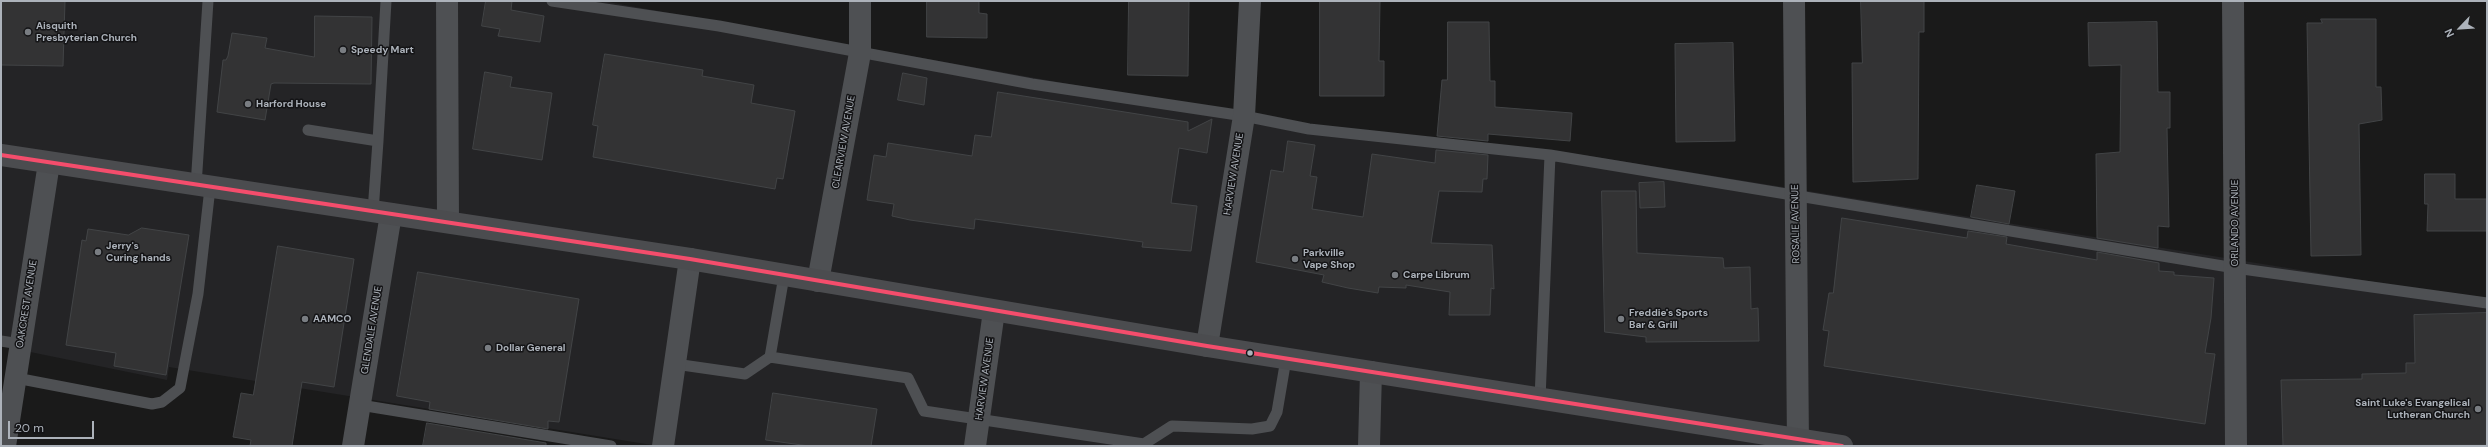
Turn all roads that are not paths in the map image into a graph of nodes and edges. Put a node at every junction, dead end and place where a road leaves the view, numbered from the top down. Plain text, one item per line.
1 (208, 1) edge
2 (386, 1) edge
3 (447, 1) edge
4 (552, 1) edge
5 (860, 1) edge
6 (1250, 1) edge
7 (1794, 1) edge
8 (2233, 1) edge
9 (860, 54) junction
10 (1244, 116) junction
11 (308, 130) dead end
12 (378, 141) junction
13 (1, 155) edge
14 (1550, 155) junction
15 (49, 163) junction
16 (203, 187) junction
17 (1796, 196) junction
18 (382, 213) junction
19 (448, 222) junction
20 (690, 259) junction
21 (2235, 268) junction
22 (784, 276) junction
23 (818, 281) junction
24 (2487, 303) edge
25 (994, 312) junction
26 (11, 342) edge
27 (1207, 346) junction
28 (770, 357) junction
29 (1286, 359) junction
30 (675, 364) junction
31 (1371, 372) junction
32 (16, 378) junction
33 (1540, 399) junction
34 (360, 405) junction
35 (979, 420) junction
36 (1798, 442) edge
37 (5, 446) edge
38 (353, 446) edge
39 (611, 446) edge
40 (663, 446) edge
41 (975, 446) edge
42 (1369, 446) edge
43 (1842, 446) edge
44 (2236, 446) edge

1 - 16 lane
2 - 12 lane
3 - 19 street
4 - 9 lane
5 - 9 street, CLEARVIEW AVENUE
6 - 10 street, HARVIEW AVENUE
7 - 17 street, ROSALIE AVENUE
8 - 21 street, ORLANDO AVENUE
9 - 10 lane
9 - 23 street, CLEARVIEW AVENUE
10 - 14 lane
10 - 27 street, HARVIEW AVENUE
11 - 12 lane
12 - 18 lane
13 - 15 main road
14 - 17 lane
14 - 33 lane
15 - 16 main road
15 - 26 street, OAKCREST AVENUE
16 - 18 main road
16 - 32 lane
17 - 21 lane
17 - 36 street, ROSALIE AVENUE
18 - 19 main road
18 - 34 street, GLENDALE AVENUE
19 - 20 main road
20 - 22 main road
20 - 30 street
21 - 24 lane
21 - 44 street, ORLANDO AVENUE
22 - 23 main road
22 - 28 lane
23 - 25 main road
25 - 27 main road
25 - 35 street, HARVIEW AVENUE
26 - 32 street, OAKCREST AVENUE
27 - 29 main road
28 - 30 lane
28 - 35 lane
29 - 31 main road
29 - 35 lane
30 - 40 street
31 - 33 main road
31 - 42 street
32 - 37 street, OAKCREST AVENUE
33 - 36 main road
34 - 38 street, GLENDALE AVENUE
34 - 39 lane
35 - 41 street, HARVIEW AVENUE
36 - 43 main road

